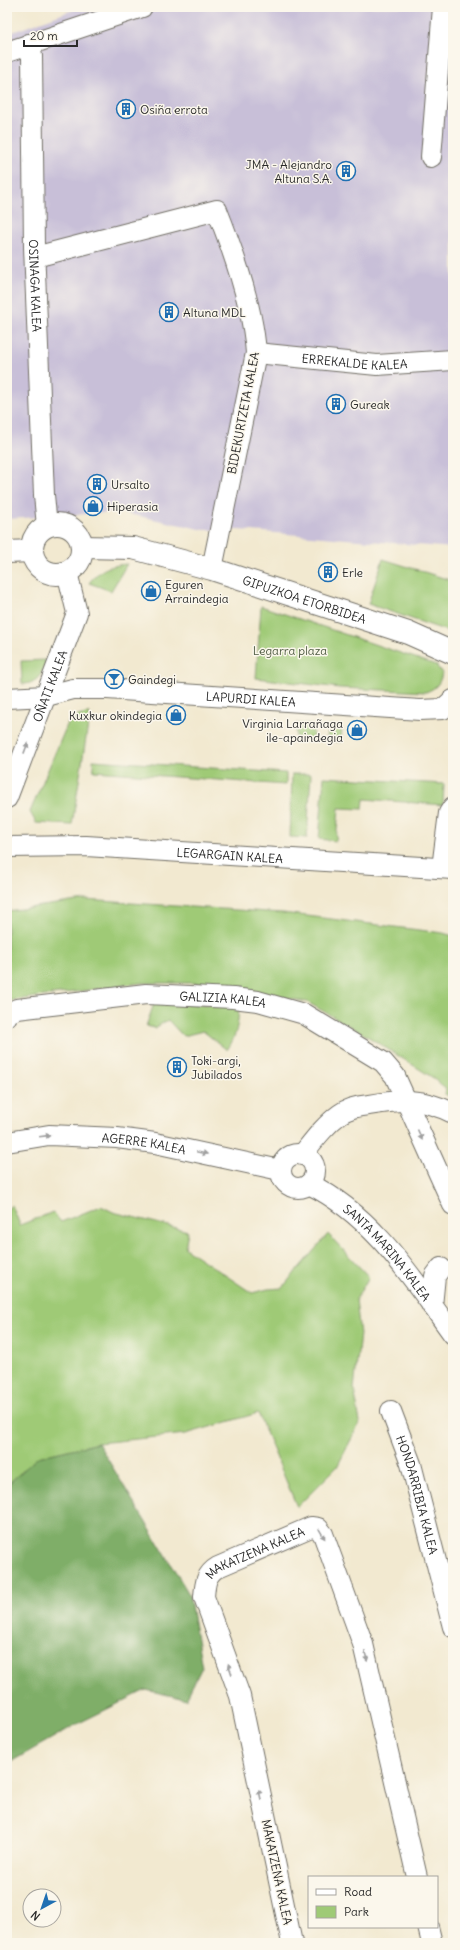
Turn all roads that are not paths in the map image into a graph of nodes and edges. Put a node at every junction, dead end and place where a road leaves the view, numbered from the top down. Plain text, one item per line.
1 (142, 7) edge
2 (443, 7) edge
3 (117, 11) edge
4 (29, 44) junction
5 (7, 52) edge
6 (431, 157) dead end
7 (35, 256) junction
8 (256, 353) junction
9 (453, 360) edge
10 (47, 526) junction
11 (82, 547) junction
12 (32, 551) junction
13 (7, 552) edge
14 (212, 568) junction
15 (67, 572) junction
16 (453, 653) edge
17 (46, 696) junction
18 (7, 698) edge
19 (453, 700) edge
20 (12, 773) edge
21 (7, 798) edge
22 (453, 807) edge
23 (7, 846) edge
24 (448, 868) edge
25 (7, 1016) edge
26 (405, 1099) junction
27 (453, 1113) edge
28 (7, 1142) edge
29 (302, 1155) junction
30 (280, 1170) junction
31 (309, 1184) junction
32 (453, 1205) edge
33 (403, 1265) junction
34 (432, 1306) junction
35 (453, 1334) edge
36 (391, 1411) dead end
37 (453, 1627) edge
38 (417, 1876) edge
39 (428, 1928) edge
40 (292, 1943) edge
41 (432, 1943) edge

1 - 3 street
2 - 6 street
3 - 4 street
4 - 5 street
4 - 7 street, OSINAGA KALEA
7 - 8 street, BIDEKURTZETA KALEA
7 - 10 street, OSINAGA KALEA
8 - 9 street, ERREKALDE KALEA
8 - 14 street, BIDEKURTZETA KALEA
10 - 11 street
10 - 12 street
11 - 14 street, GIPUZKOA ETORBIDEA
11 - 15 street
12 - 13 street
12 - 15 street
14 - 16 street, GIPUZKOA ETORBIDEA
15 - 17 street, OÑATI KALEA
17 - 18 street, LAPURDI KALEA
17 - 19 street, LAPURDI KALEA
20 -> 17 street, OÑATI KALEA
20 - 21 street, OÑATI KALEA
22 - 24 street
23 - 24 street, LEGARGAIN KALEA
25 - 26 street, GALIZIA KALEA
26 - 27 street
26 - 29 street
26 -> 32 street
28 -> 30 street, AGERRE KALEA
29 - 30 street
29 - 31 street
30 - 31 street
31 - 33 street, SANTA MARINA KALEA
33 - 34 street, SANTA MARINA KALEA
33 - 34 street
34 - 35 street, SANTA MARINA KALEA
36 - 37 street, HONDARRIBIA KALEA
40 -> 38 street, MAKATZENA KALEA
39 - 41 street

